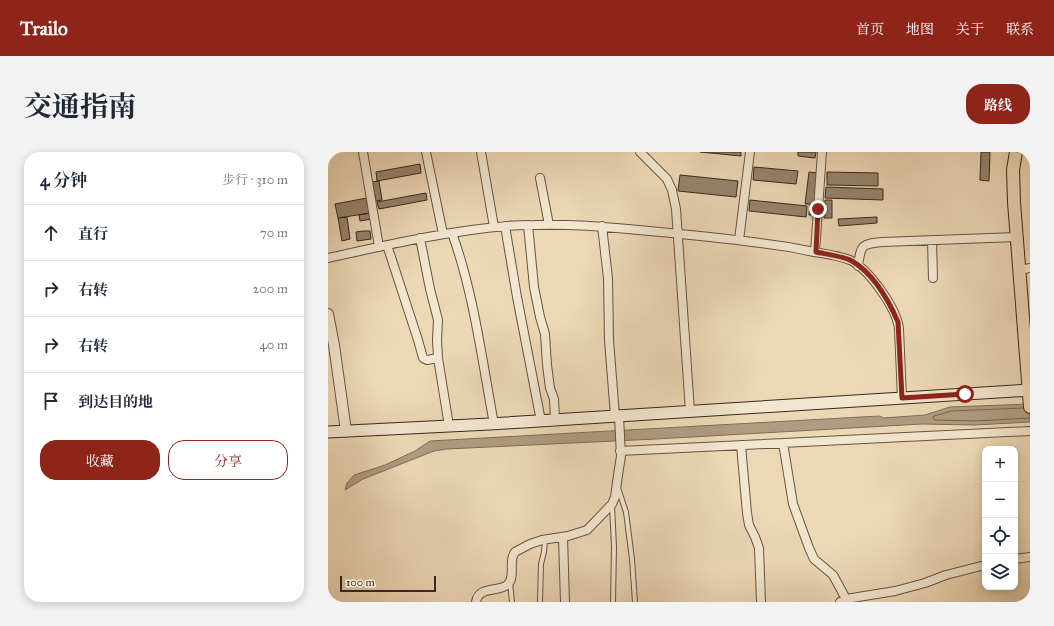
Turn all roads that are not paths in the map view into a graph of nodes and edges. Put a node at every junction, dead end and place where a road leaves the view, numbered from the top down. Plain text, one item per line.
1 (363, 152) edge
2 (426, 152) edge
3 (481, 152) edge
4 (640, 152) edge
5 (750, 152) edge
6 (822, 152) edge
7 (1016, 152) edge
8 (540, 178) dead end
9 (528, 225) junction
10 (549, 225) junction
11 (505, 226) junction
12 (602, 226) junction
13 (494, 227) junction
14 (452, 232) junction
15 (677, 233) junction
16 (443, 234) junction
17 (1017, 237) junction
18 (420, 238) junction
19 (739, 240) junction
20 (932, 240) junction
21 (383, 246) junction
22 (816, 252) junction
23 (328, 258) edge
24 (858, 266) junction
25 (1025, 269) edge
26 (933, 278) dead end
27 (328, 314) edge
28 (438, 358) junction
29 (1030, 390) edge
30 (902, 398) junction
31 (1030, 407) edge
32 (690, 411) junction
33 (617, 416) junction
34 (555, 420) junction
35 (541, 421) junction
36 (494, 424) junction
37 (449, 426) junction
38 (346, 431) junction
39 (1030, 431) edge
40 (328, 432) edge
41 (783, 443) junction
42 (741, 445) junction
43 (620, 451) junction
44 (617, 484) junction
45 (612, 504) junction
46 (563, 537) junction
47 (545, 540) junction
48 (1030, 556) edge
49 (1018, 558) edge
50 (982, 566) edge
51 (510, 581) junction
52 (843, 600) edge
53 (476, 602) edge
54 (512, 602) edge
55 (540, 602) edge
56 (565, 602) edge
57 (613, 602) edge
58 (634, 602) edge
59 (761, 602) edge

1 - 21 street
2 - 16 street
3 - 13 street
4 - 15 street
5 - 19 street
6 - 22 street
7 - 17 main road
8 - 10 street
9 - 10 street
9 - 11 street
9 - 34 street
10 - 12 street
11 - 13 street
11 - 35 street
12 - 15 street
12 - 33 street
13 - 14 street
14 - 16 street
14 - 36 street
15 - 19 street
15 - 32 street
16 - 18 street
17 - 20 street
17 - 25 main road
18 - 21 street
18 - 28 street
19 - 22 street
20 - 24 street
20 - 26 street
21 - 23 street
21 - 28 street
22 - 24 street
24 - 30 street
25 - 29 main road
27 - 38 street
28 - 37 street
29 - 30 main road
29 - 31 main road
30 - 32 main road
32 - 33 main road
33 - 34 main road
33 - 43 street
34 - 35 main road
35 - 36 main road
36 - 37 main road
37 - 38 main road
38 - 40 main road
39 - 41 street
41 - 42 street
41 - 52 street
42 - 43 street
42 - 59 street
43 - 44 street
44 - 45 street
44 - 58 lane
45 - 46 street
45 - 57 lane
46 - 47 street
46 - 56 street
47 - 51 street
47 - 55 lane
48 - 49 street
50 - 52 street
51 - 53 street
51 - 54 lane

